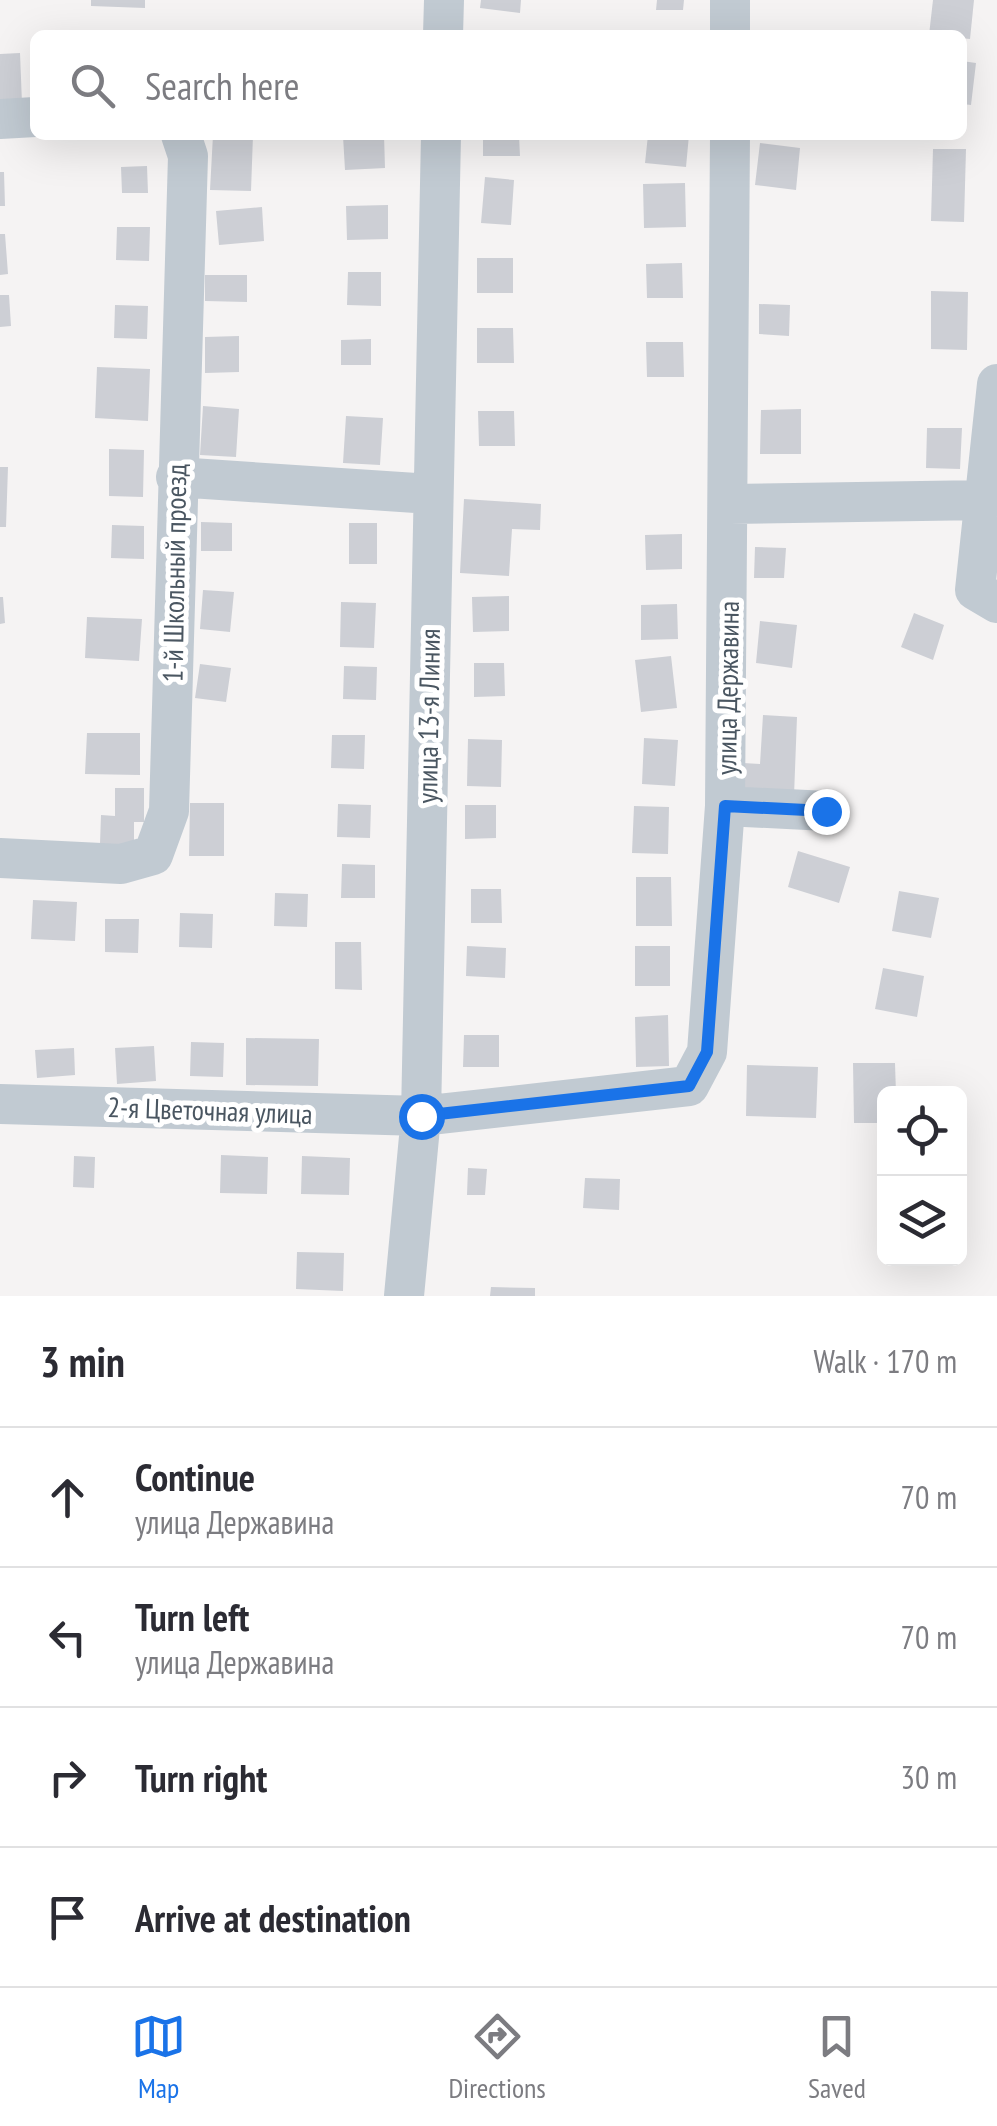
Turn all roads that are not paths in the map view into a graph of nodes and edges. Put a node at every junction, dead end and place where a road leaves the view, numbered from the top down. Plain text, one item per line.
1 (444, 0) edge
2 (730, 0) edge
3 (443, 30) edge
4 (730, 30) edge
5 (30, 117) edge
6 (0, 118) edge
7 (182, 140) edge
8 (441, 140) edge
9 (730, 140) edge
10 (997, 384) edge
11 (176, 477) junction
12 (431, 494) junction
13 (985, 500) junction
14 (730, 504) junction
15 (986, 596) edge
16 (725, 806) junction
17 (826, 811) dead end
18 (0, 858) edge
19 (0, 1104) edge
20 (421, 1116) junction
21 (404, 1296) edge

1 - 3 lane
2 - 4 lane
5 - 6 lane
7 - 11 lane, 1-й Школьный проезд
8 - 12 lane, улица 13-я Линия
9 - 14 lane, улица Державина
10 - 13 lane
11 - 12 lane
11 - 18 lane, 1-й Школьный проезд
12 - 20 lane, улица 13-я Линия
13 - 14 lane
13 - 15 lane
14 - 16 lane, улица Державина
16 - 17 lane
16 - 20 lane, улица Державина
19 - 20 lane, 2-я Цветочная улица
20 - 21 lane, улица 13-я Линия

